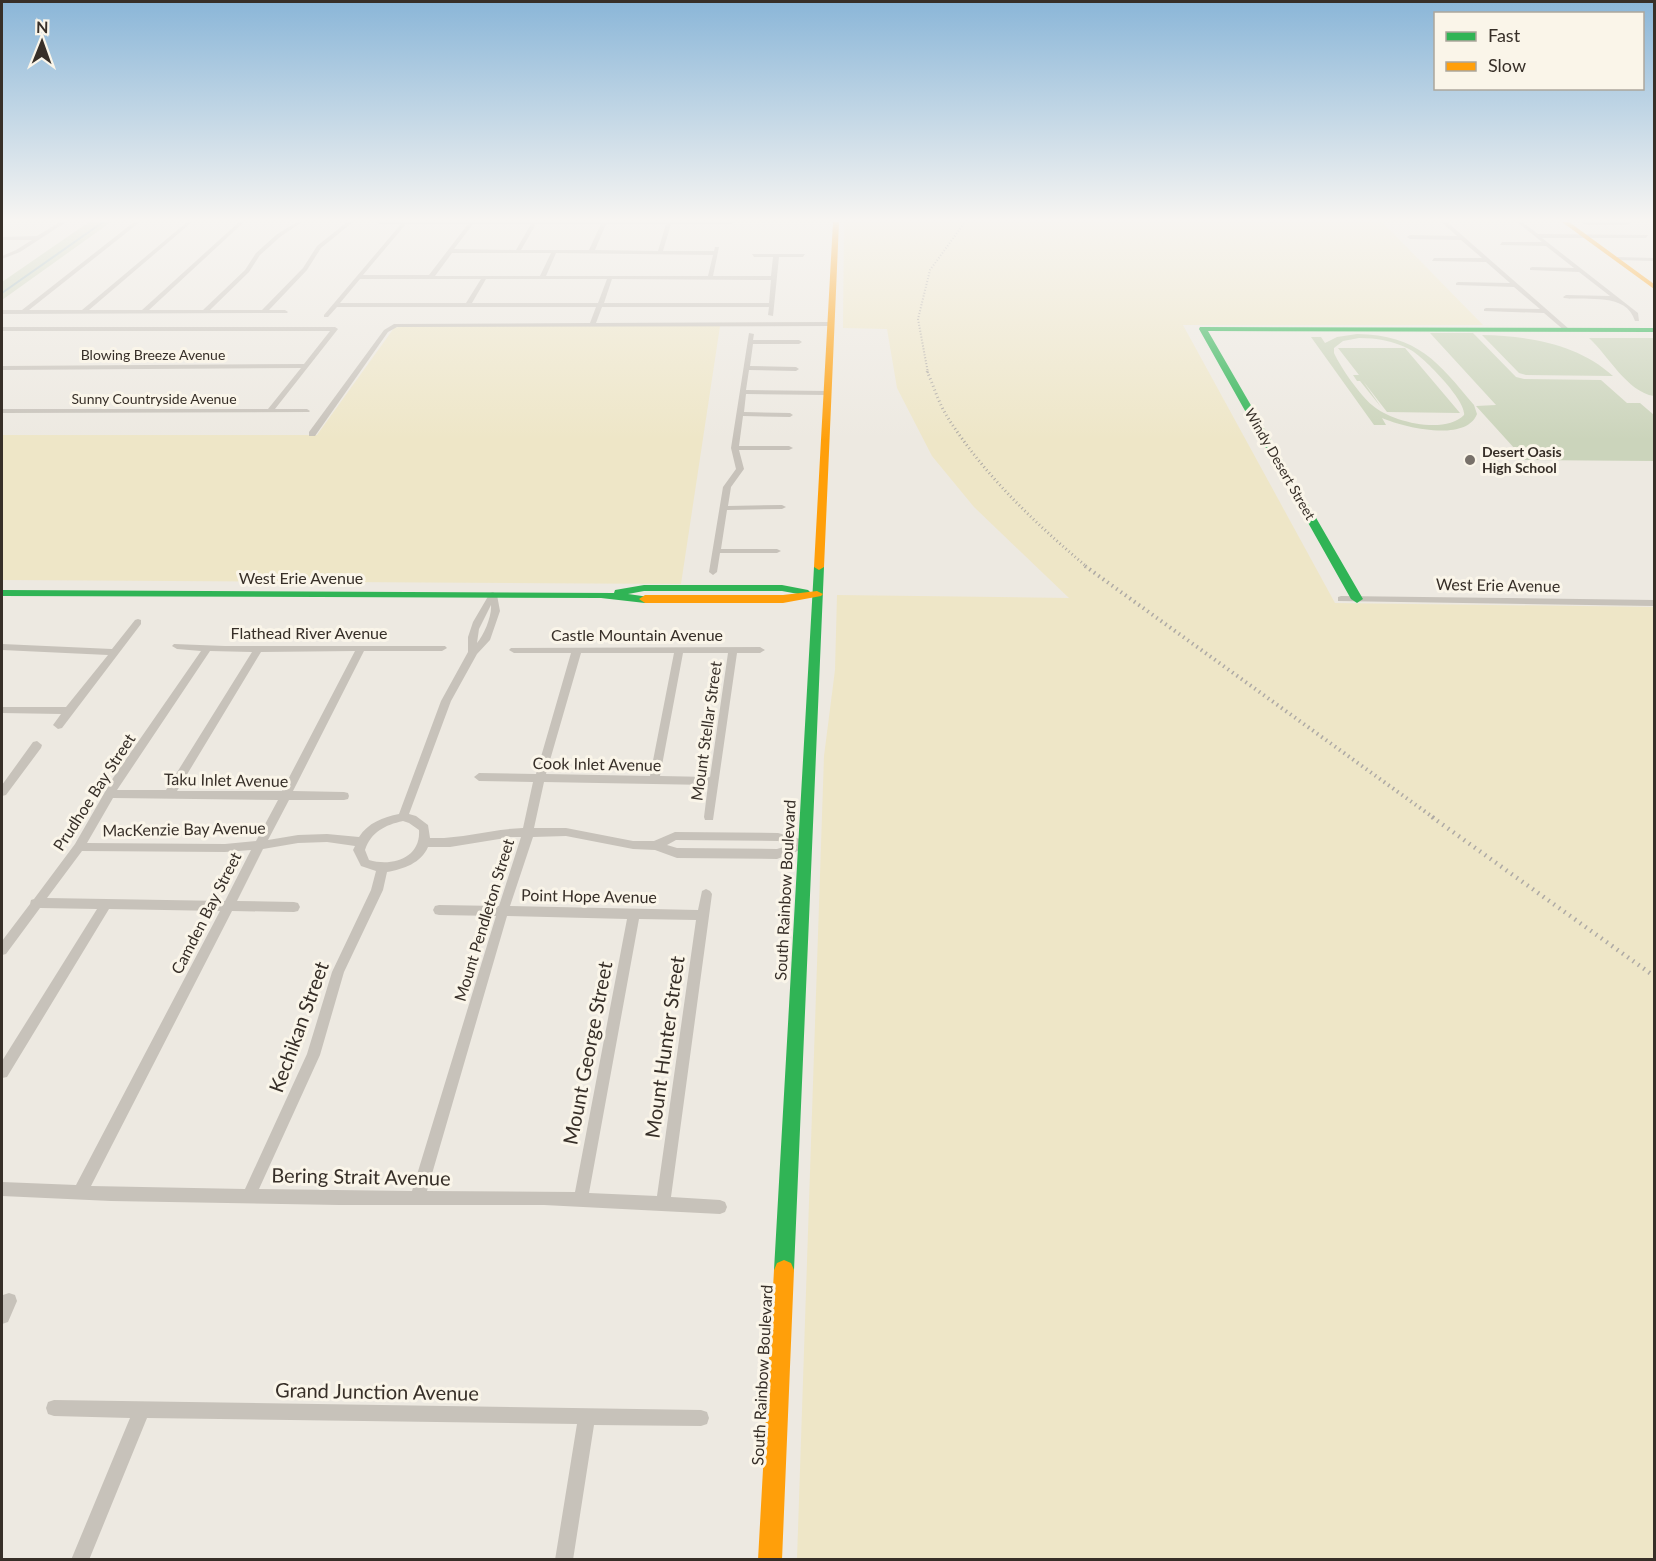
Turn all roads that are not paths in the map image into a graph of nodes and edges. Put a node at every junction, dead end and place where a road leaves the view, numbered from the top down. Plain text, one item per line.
1 (45, 295) edge
2 (103, 295) edge
3 (164, 295) edge
4 (223, 295) edge
5 (280, 295) edge
6 (344, 295) edge
7 (474, 295) edge
8 (604, 295) edge
9 (772, 295) edge
10 (832, 295) edge
11 (1526, 295) edge
12 (1613, 295) edge
13 (1566, 297) dead end
14 (1617, 298) junction
15 (336, 305) junction
16 (468, 305) junction
17 (600, 305) junction
18 (771, 305) junction
19 (1486, 310) dead end
20 (1545, 311) junction
21 (2, 312) edge
22 (23, 312) junction
23 (83, 312) junction
24 (143, 312) junction
25 (205, 312) junction
26 (264, 312) junction
27 (285, 312) dead end
28 (771, 315) dead end
29 (326, 316) dead end
30 (1637, 320) dead end
31 (594, 324) junction
32 (831, 324) junction
33 (2, 329) edge
34 (1567, 330) junction
35 (1654, 330) edge
36 (751, 334) dead end
37 (750, 342) junction
38 (799, 342) dead end
39 (305, 366) junction
40 (2, 368) edge
41 (746, 368) junction
42 (796, 369) dead end
43 (743, 392) junction
44 (828, 393) junction
45 (2, 411) edge
46 (270, 411) junction
47 (308, 411) dead end
48 (740, 414) junction
49 (790, 415) dead end
50 (312, 434) dead end
51 (735, 448) junction
52 (789, 448) dead end
53 (782, 507) dead end
54 (724, 508) junction
55 (718, 551) junction
56 (777, 551) dead end
57 (714, 572) dead end
58 (2, 593) edge
59 (817, 594) junction
60 (493, 595) junction
61 (1341, 599) dead end
62 (1358, 599) junction
63 (1654, 603) edge
64 (138, 622) dead end
65 (177, 646) dead end
66 (2, 647) edge
67 (208, 647) junction
68 (259, 648) junction
69 (442, 648) dead end
70 (361, 649) junction
71 (514, 650) dead end
72 (577, 650) junction
73 (679, 650) junction
74 (733, 650) junction
75 (760, 650) dead end
76 (114, 652) junction
77 (2, 710) edge
78 (69, 711) junction
79 (58, 725) dead end
80 (37, 745) dead end
81 (479, 777) dead end
82 (7, 778) edge
83 (540, 778) junction
84 (654, 780) junction
85 (714, 781) junction
86 (2, 792) edge
87 (109, 794) junction
88 (169, 794) junction
89 (285, 795) junction
90 (344, 796) dead end
91 (709, 817) dead end
92 (403, 818) junction
93 (527, 832) junction
94 (361, 842) junction
95 (425, 842) junction
96 (804, 844) junction
97 (259, 846) junction
98 (655, 846) junction
99 (79, 847) junction
100 (382, 869) junction
101 (706, 894) dead end
102 (35, 903) junction
103 (106, 904) junction
104 (228, 906) junction
105 (294, 906) dead end
106 (439, 910) dead end
107 (502, 911) junction
108 (634, 914) junction
109 (703, 915) junction
110 (2, 950) edge
111 (2, 1071) edge
112 (2, 1189) edge
113 (80, 1193) junction
114 (249, 1196) junction
115 (417, 1199) junction
116 (581, 1199) junction
117 (663, 1205) junction
118 (720, 1207) dead end
119 (9, 1300) dead end
120 (2, 1316) edge
121 (54, 1408) dead end
122 (142, 1409) junction
123 (587, 1415) junction
124 (701, 1418) dead end
125 (80, 1560) edge
126 (564, 1560) edge
127 (770, 1560) edge

1 - 22 street
2 - 23 street
3 - 24 street
4 - 25 street
5 - 26 street
6 - 15 street
7 - 16 street
8 - 17 street
9 - 18 street
10 - 32 street, South Rainbow Boulevard
11 - 20 street
12 - 14 street
13 - 14 street
14 - 30 street
15 - 16 street
15 - 29 street
16 - 17 street
17 - 18 street
17 - 31 street
18 - 28 street
19 - 20 street
20 - 34 street
21 - 22 street
22 - 23 street
23 - 24 street
24 - 25 street
25 - 26 street
26 - 27 street
31 - 32 street
31 - 50 street
32 - 44 street, South Rainbow Boulevard
33 - 39 street
34 - 35 street
34 - 62 street, Windy Desert Street
36 - 37 street
37 - 38 street
37 - 41 street
39 - 40 street, Blowing Breeze Avenue
39 - 46 street
41 - 42 street
41 - 43 street
43 - 44 street
43 - 48 street
44 - 59 street, South Rainbow Boulevard
45 - 46 street, Sunny Countryside Avenue
46 - 47 street, Sunny Countryside Avenue
48 - 49 street
48 - 51 street
51 - 52 street
51 - 54 street
53 - 54 street
54 - 55 street
55 - 56 street
55 - 57 street
58 - 60 street, West Erie Avenue
59 - 60 street, West Erie Avenue
59 - 96 street, South Rainbow Boulevard
60 - 92 street
61 - 62 street, West Erie Avenue
62 - 63 street, West Erie Avenue
64 - 76 street
65 - 67 street, Flathead River Avenue
66 - 76 street
67 - 68 street, Flathead River Avenue
67 - 87 street, Prudhoe Bay Street
68 - 70 street, Flathead River Avenue
68 - 88 street
69 - 70 street, Flathead River Avenue
70 - 89 street, Camden Bay Street
71 - 72 street, Castle Mountain Avenue
72 - 73 street, Castle Mountain Avenue
72 - 83 street, Mount Pendleton Street
73 - 74 street, Castle Mountain Avenue
73 - 84 street
74 - 75 street, Castle Mountain Avenue
74 - 85 street, Mount Stellar Street
76 - 78 street
77 - 78 street
78 - 79 street
80 - 82 street
81 - 83 street, Cook Inlet Avenue
82 - 86 street
83 - 84 street, Cook Inlet Avenue
83 - 93 street, Mount Pendleton Street
84 - 85 street, Cook Inlet Avenue
85 - 91 street, Mount Stellar Street
87 - 88 street, Taku Inlet Avenue
87 - 99 street, Prudhoe Bay Street
88 - 89 street, Taku Inlet Avenue
89 - 90 street, Taku Inlet Avenue
89 - 97 street, Camden Bay Street
92 - 94 street
92 - 95 street
93 - 95 street
93 - 98 street
93 - 107 street, Mount Pendleton Street
94 - 97 street, MacKenzie Bay Avenue
94 - 100 street
95 - 100 street
96 - 98 street
96 - 98 street
96 - 127 street, South Rainbow Boulevard
97 - 99 street, MacKenzie Bay Avenue
97 - 104 street, Camden Bay Street
99 - 102 street, Prudhoe Bay Street
100 - 114 street, Kechikan Street
101 - 109 street, Mount Hunter Street
102 - 103 street
102 - 110 street, Prudhoe Bay Street
103 - 104 street
103 - 111 street
104 - 105 street
104 - 113 street, Camden Bay Street
106 - 107 street, Point Hope Avenue
107 - 108 street, Point Hope Avenue
107 - 115 street, Mount Pendleton Street
108 - 109 street, Point Hope Avenue
108 - 116 street, Mount George Street
109 - 117 street, Mount Hunter Street
112 - 113 street, Bering Strait Avenue
113 - 114 street, Bering Strait Avenue
114 - 115 street, Bering Strait Avenue
115 - 116 street, Bering Strait Avenue
116 - 117 street, Bering Strait Avenue
117 - 118 street, Bering Strait Avenue
119 - 120 street
121 - 122 street, Grand Junction Avenue
122 - 123 street, Grand Junction Avenue
122 - 125 street
123 - 124 street, Grand Junction Avenue
123 - 126 street

